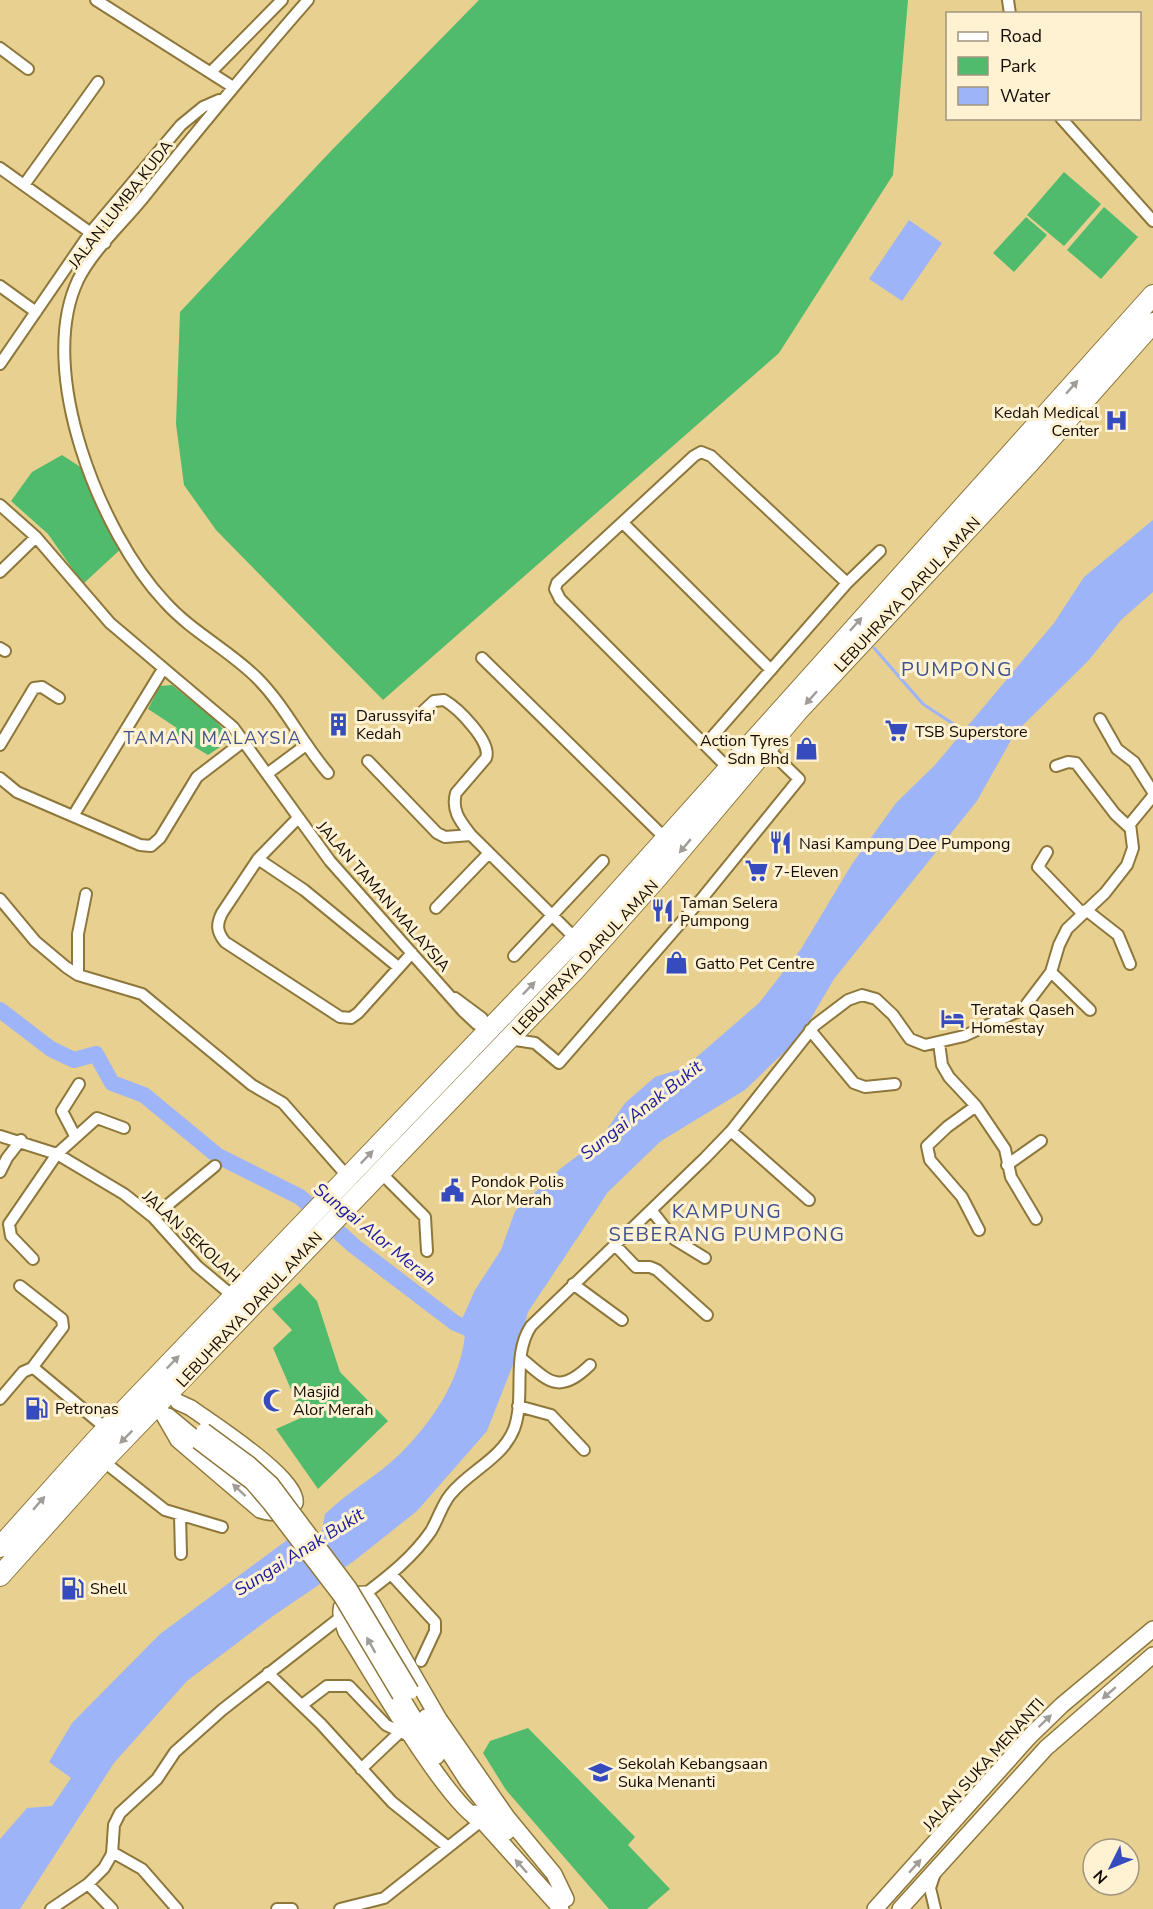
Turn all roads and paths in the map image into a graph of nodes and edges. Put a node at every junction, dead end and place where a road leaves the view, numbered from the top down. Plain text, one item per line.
1 (96, 0) edge
2 (282, 0) edge
3 (308, 0) edge
4 (0, 48) edge
5 (28, 69) dead end
6 (211, 72) junction
7 (98, 82) dead end
8 (233, 87) junction
9 (222, 99) junction
10 (1063, 120) edge
11 (0, 168) edge
12 (24, 185) junction
13 (1153, 221) edge
14 (90, 232) junction
15 (105, 243) junction
16 (0, 285) edge
17 (1153, 296) edge
18 (36, 312) junction
19 (1153, 323) edge
20 (0, 364) edge
21 (1031, 461) junction
22 (1002, 470) junction
23 (993, 502) junction
24 (0, 506) edge
25 (623, 523) junction
26 (36, 537) junction
27 (880, 551) dead end
28 (0, 572) edge
29 (847, 583) junction
30 (482, 658) dead end
31 (163, 669) junction
32 (771, 670) junction
33 (59, 698) dead end
34 (419, 714) dead end
35 (1100, 719) dead end
36 (244, 741) junction
37 (0, 745) edge
38 (306, 745) junction
39 (705, 745) junction
40 (767, 748) junction
41 (368, 761) dead end
42 (1056, 766) dead end
43 (729, 769) junction
44 (328, 773) dead end
45 (267, 774) junction
46 (0, 778) edge
47 (1153, 794) edge
48 (74, 816) junction
49 (297, 819) junction
50 (1129, 827) junction
51 (471, 835) junction
52 (666, 839) junction
53 (1047, 852) dead end
54 (489, 853) junction
55 (258, 859) junction
56 (603, 861) dead end
57 (86, 894) dead end
58 (0, 899) edge
59 (436, 908) dead end
60 (1084, 911) junction
61 (552, 914) junction
62 (576, 939) junction
63 (412, 953) junction
64 (514, 956) dead end
65 (1130, 964) dead end
66 (397, 966) junction
67 (1051, 972) junction
68 (78, 975) junction
69 (1090, 1010) dead end
70 (810, 1030) junction
71 (493, 1032) junction
72 (939, 1043) junction
73 (80, 1084) dead end
74 (895, 1084) dead end
75 (976, 1106) junction
76 (124, 1128) dead end
77 (731, 1131) junction
78 (0, 1136) edge
79 (75, 1137) junction
80 (21, 1140) junction
81 (1041, 1141) dead end
82 (57, 1154) junction
83 (1007, 1165) junction
84 (215, 1166) dead end
85 (379, 1171) junction
86 (0, 1172) edge
87 (348, 1177) junction
88 (809, 1200) dead end
89 (334, 1205) junction
90 (652, 1212) junction
91 (153, 1217) junction
92 (1036, 1219) dead end
93 (979, 1230) dead end
94 (305, 1237) junction
95 (615, 1245) junction
96 (427, 1251) dead end
97 (705, 1258) dead end
98 (33, 1259) dead end
99 (573, 1284) junction
100 (20, 1286) dead end
101 (234, 1297) junction
102 (707, 1315) dead end
103 (622, 1320) dead end
104 (521, 1358) junction
105 (590, 1365) dead end
106 (32, 1368) junction
107 (178, 1394) junction
108 (0, 1400) edge
109 (518, 1406) junction
110 (158, 1412) junction
111 (107, 1429) junction
112 (201, 1436) junction
113 (584, 1450) dead end
114 (103, 1461) junction
115 (180, 1515) junction
116 (222, 1527) dead end
117 (4, 1536) edge
118 (181, 1554) dead end
119 (392, 1574) junction
120 (0, 1576) edge
121 (365, 1594) junction
122 (341, 1617) junction
123 (1153, 1629) edge
124 (1153, 1655) edge
125 (421, 1661) dead end
126 (268, 1673) junction
127 (405, 1693) junction
128 (302, 1705) junction
129 (407, 1736) junction
130 (361, 1769) junction
131 (481, 1821) junction
132 (448, 1847) junction
133 (112, 1852) junction
134 (936, 1870) junction
135 (88, 1884) junction
136 (568, 1906) edge
137 (51, 1909) edge
138 (112, 1909) edge
139 (177, 1909) edge
140 (277, 1909) edge
141 (292, 1909) edge
142 (340, 1909) edge
143 (875, 1909) edge
144 (900, 1909) edge
145 (934, 1909) edge

1 - 6 street
2 - 6 street
3 - 8 street, JALAN LUMBA KUDA
4 - 5 street
6 - 8 street
7 - 12 street
8 - 9 street, JALAN LUMBA KUDA
9 - 14 street
9 - 15 street, JALAN LUMBA KUDA
10 - 13 street
11 - 12 street
12 - 14 street
14 - 15 street
14 - 18 street
15 - 38 street, JALAN LUMBA KUDA
16 - 18 street
22 -> 17 highway, LEBUHRAYA DARUL AMAN
18 - 20 street
19 - 21 highway, LEBUHRAYA DARUL AMAN
21 - 22 highway
21 - 23 highway, LEBUHRAYA DARUL AMAN
22 - 23 highway
43 -> 22 highway, LEBUHRAYA DARUL AMAN
23 -> 40 highway, LEBUHRAYA DARUL AMAN
24 - 26 street, JALAN TAMAN MALAYSIA
25 - 29 street
25 - 32 street
25 - 39 street
26 - 28 street
26 - 31 street, JALAN TAMAN MALAYSIA
27 - 29 street
29 - 32 street
30 - 52 street
31 - 36 street, JALAN TAMAN MALAYSIA
31 - 48 street
32 - 39 street
33 - 37 street
34 - 51 street
35 - 47 street
36 - 45 street, JALAN TAMAN MALAYSIA
36 - 48 street
38 - 44 street, JALAN LUMBA KUDA
38 - 45 street
39 - 43 street
40 -> 71 highway, LEBUHRAYA DARUL AMAN
40 - 71 street
41 - 51 street
42 - 50 street
43 - 52 highway, LEBUHRAYA DARUL AMAN
45 - 49 street, JALAN TAMAN MALAYSIA
46 - 48 street
47 - 50 street
49 - 55 street
49 - 63 street, JALAN TAMAN MALAYSIA
50 - 60 street
51 - 54 street
52 - 62 highway, LEBUHRAYA DARUL AMAN
53 - 60 street
54 - 59 street
54 - 61 street
55 - 66 street
55 - 66 street
56 - 61 street
57 - 68 street
58 - 68 street
60 - 65 street
60 - 67 street
61 - 62 street
61 - 64 street
71 -> 62 highway, LEBUHRAYA DARUL AMAN
63 - 66 street
63 - 71 street, JALAN TAMAN MALAYSIA
67 - 69 street
67 - 72 street
68 - 87 street
70 - 72 street
70 - 74 street
70 - 77 street
71 - 85 highway, LEBUHRAYA DARUL AMAN
87 -> 71 highway, LEBUHRAYA DARUL AMAN
72 - 75 street
73 - 79 street
75 - 83 street
75 - 93 street
76 - 79 street
77 - 88 street
77 - 90 street
78 - 80 street, JALAN SEKOLAH
79 - 82 street
80 - 82 street, JALAN SEKOLAH
80 - 86 street
81 - 83 street
82 - 91 street, JALAN SEKOLAH
82 - 98 street
83 - 92 street
84 - 91 street
85 - 89 highway, LEBUHRAYA DARUL AMAN
85 - 96 street
87 - 89 highway, LEBUHRAYA DARUL AMAN
89 - 94 highway, LEBUHRAYA DARUL AMAN
90 - 95 street
90 - 97 street
91 - 101 street, JALAN SEKOLAH
94 - 101 highway, LEBUHRAYA DARUL AMAN
94 - 107 highway, LEBUHRAYA DARUL AMAN
95 - 99 street
95 - 102 street
99 - 103 street
99 - 104 street
100 - 106 street
111 -> 101 highway, LEBUHRAYA DARUL AMAN
104 - 105 street
104 - 109 street
106 - 108 street
106 - 111 street
107 - 110 highway, LEBUHRAYA DARUL AMAN
107 -> 110 street
107 - 112 street
109 - 113 street
109 - 119 street
110 - 112 street
110 -> 114 highway, LEBUHRAYA DARUL AMAN
117 -> 111 highway, LEBUHRAYA DARUL AMAN
112 - 127 street, bridge
114 - 115 street
114 - 120 highway, LEBUHRAYA DARUL AMAN
115 - 116 street
115 - 118 street
119 - 121 street
119 - 125 street
121 - 122 street
121 - 136 street
122 - 126 street
122 - 129 street
143 -> 123 street, JALAN SUKA MENANTI
124 -> 134 street
126 - 128 street
126 - 133 street
127 - 131 street
127 - 136 street
128 - 129 street
128 - 130 street
129 - 130 street
129 - 131 street
130 - 132 street
131 - 132 street
136 -> 131 street
132 - 142 street
133 - 135 street
133 - 139 street
134 - 144 street
134 - 145 street
135 - 137 street
135 - 138 street
140 - 141 street

